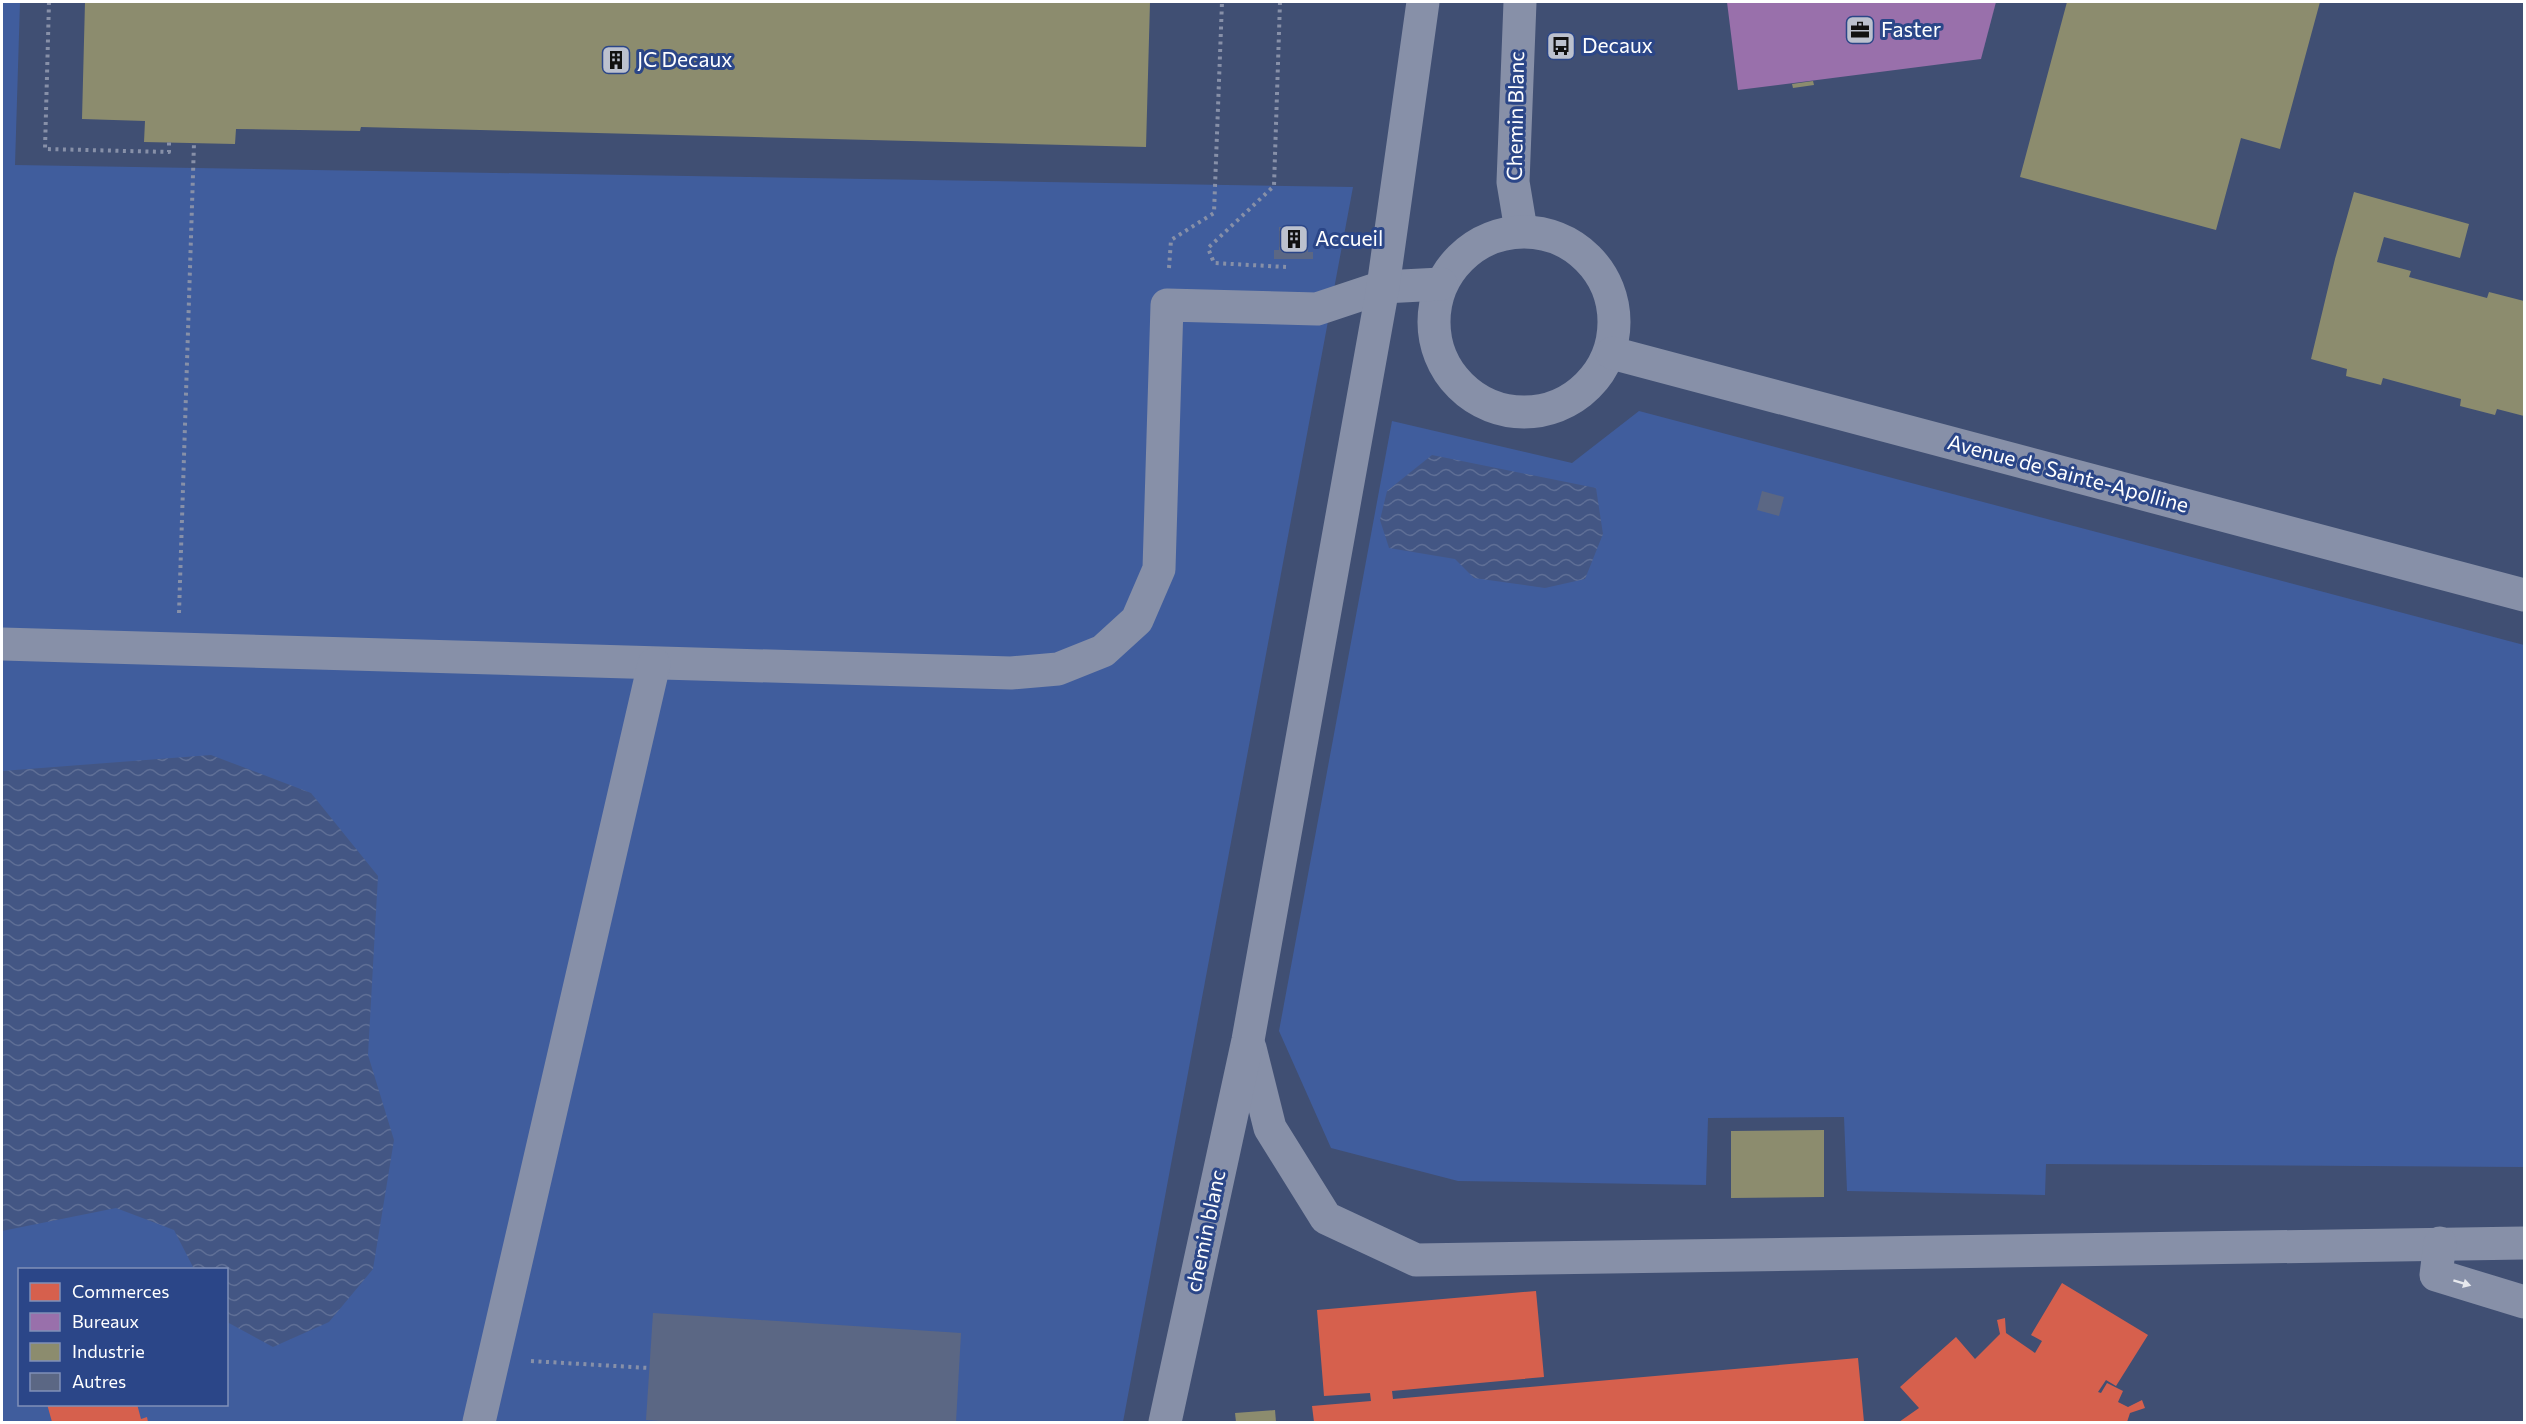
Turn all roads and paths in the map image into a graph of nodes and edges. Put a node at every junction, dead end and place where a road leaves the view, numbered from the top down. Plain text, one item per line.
1 (49, 2) edge
2 (1222, 2) edge
3 (1280, 2) edge
4 (1423, 2) edge
5 (1520, 2) edge
6 (169, 142) dead end
7 (194, 143) dead end
8 (1521, 230) junction
9 (1293, 268) dead end
10 (1441, 284) junction
11 (1383, 287) junction
12 (1167, 305) junction
13 (1612, 353) junction
14 (2524, 596) edge
15 (2, 644) edge
16 (177, 649) junction
17 (654, 663) junction
18 (1248, 1040) junction
19 (2440, 1243) junction
20 (2524, 1243) edge
21 (2524, 1302) edge
22 (494, 1358) junction
23 (649, 1368) dead end
24 (479, 1422) edge
25 (1165, 1422) edge

1 - 6 path
2 - 12 path
3 - 9 path
4 - 11 street, chemin blanc
5 - 8 street, Chemin Blanc
7 - 16 path
8 - 10 street
8 - 13 street
10 - 11 street
10 - 13 street
11 - 12 street
11 - 18 street, chemin blanc
12 - 17 street
13 - 14 street, Avenue de Sainte-Apolline
15 - 16 street
16 - 17 street
17 - 22 street
18 - 19 street
18 - 25 street, chemin blanc
19 - 20 street
19 -> 21 street
22 - 23 path
22 - 24 street

